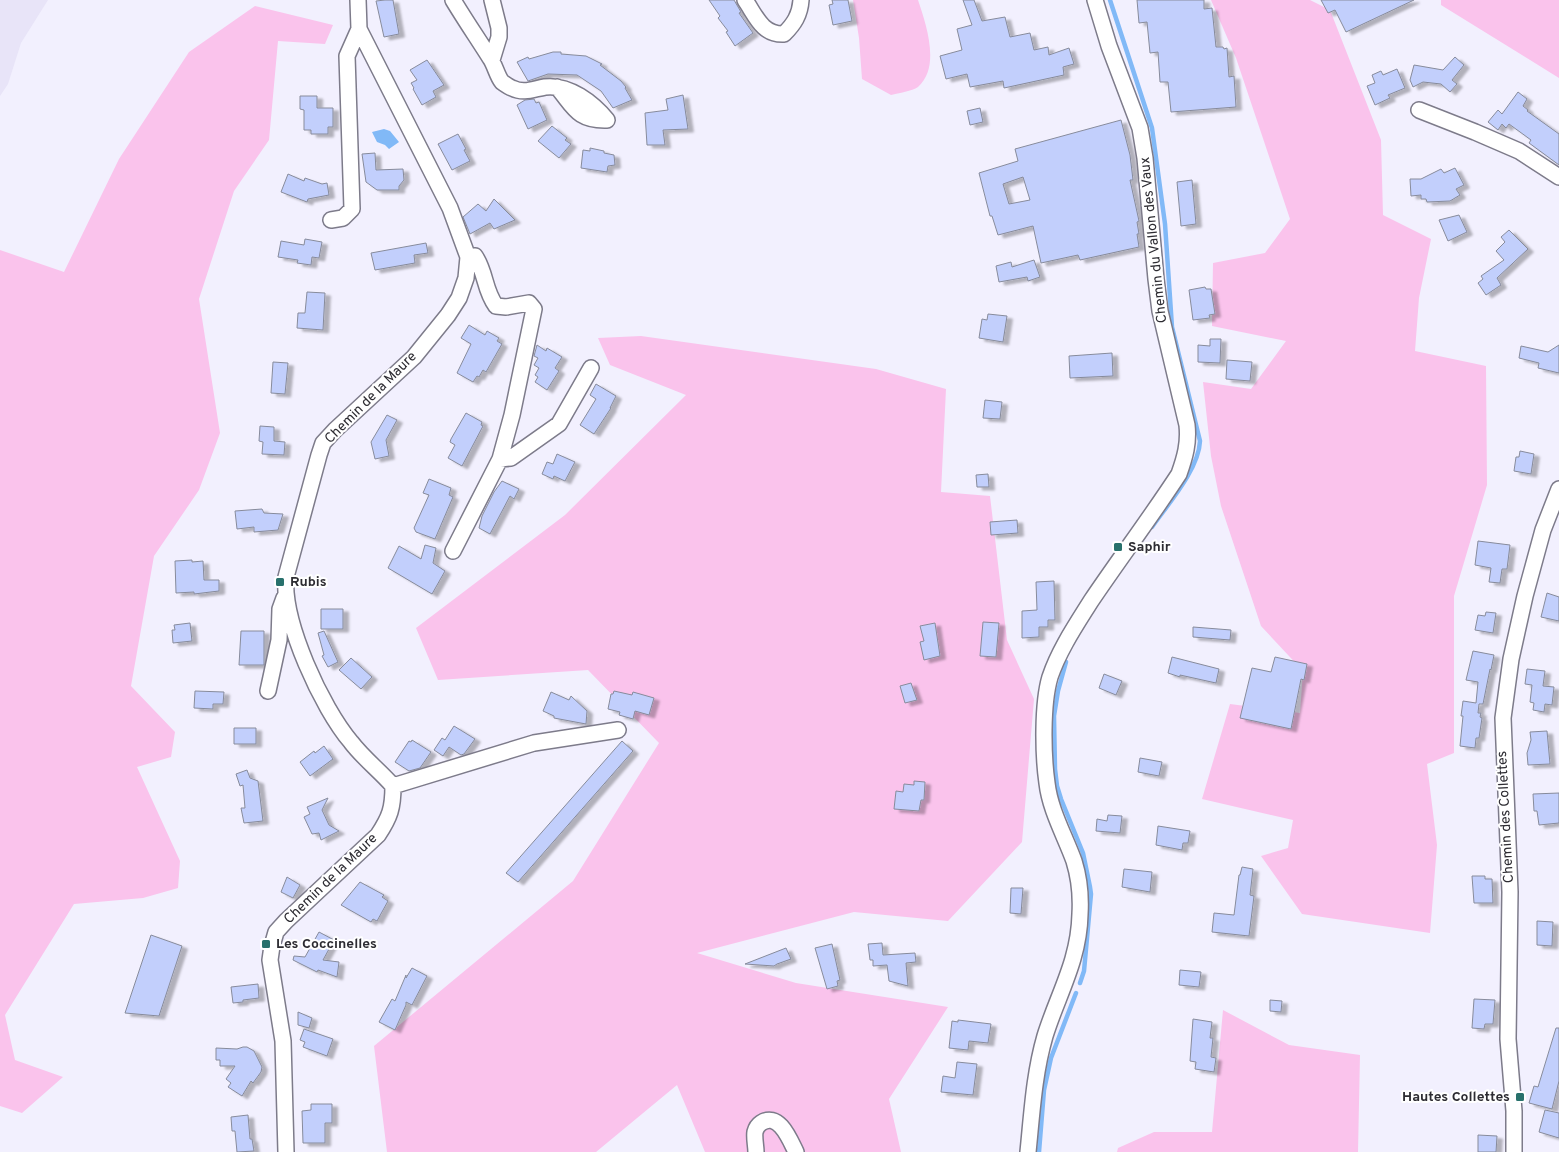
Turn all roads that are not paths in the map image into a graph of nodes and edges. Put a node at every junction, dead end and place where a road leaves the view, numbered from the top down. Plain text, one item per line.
1 (358, 0) edge
2 (453, 0) edge
3 (492, 0) edge
4 (746, 0) edge
5 (801, 0) edge
6 (1095, 0) edge
7 (359, 29) junction
8 (492, 60) junction
9 (557, 87) dead end
10 (1419, 110) dead end
11 (1559, 177) edge
12 (331, 220) dead end
13 (468, 257) junction
14 (591, 368) dead end
15 (500, 459) junction
16 (1559, 489) edge
17 (453, 551) dead end
18 (286, 594) junction
19 (268, 690) dead end
20 (618, 730) dead end
21 (393, 786) junction
22 (286, 1152) edge
23 (756, 1152) edge
24 (796, 1152) edge
25 (1028, 1152) edge
26 (1514, 1152) edge

1 - 7 street, Chemin de la Maure
2 - 8 street
3 - 8 street
4 - 5 street
6 - 25 street, Chemin du Vallon des Vaux
7 - 12 street
7 - 13 street, Chemin de la Maure
8 - 9 street
10 - 11 street
13 - 15 street, Chemin de la Maure
13 - 18 street, Chemin de la Maure
14 - 15 street
15 - 17 street, Chemin de la Maure
16 - 26 street, Chemin des Collettes
18 - 19 street
18 - 21 street, Chemin de la Maure
20 - 21 street
21 - 22 street, Chemin de la Maure
23 - 24 street

